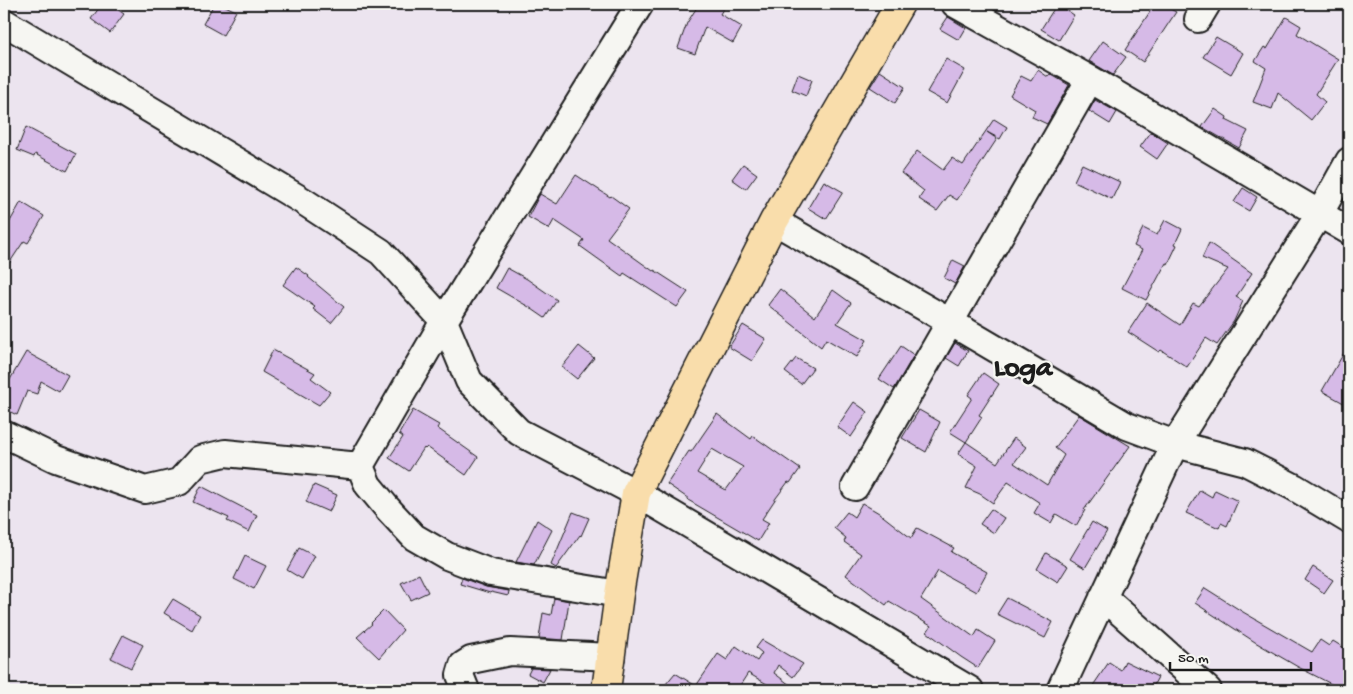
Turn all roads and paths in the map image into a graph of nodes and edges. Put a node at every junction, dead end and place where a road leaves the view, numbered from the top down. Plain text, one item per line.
1 (640, 4) edge
2 (900, 4) edge
3 (955, 4) edge
4 (4, 22) edge
5 (1090, 79) junction
6 (1349, 161) edge
7 (1320, 213) junction
8 (774, 221) junction
9 (1349, 230) edge
10 (444, 321) junction
11 (950, 322) junction
12 (4, 434) edge
13 (1174, 444) junction
14 (360, 466) junction
15 (856, 487) dead end
16 (636, 493) junction
17 (1349, 520) edge
18 (619, 594) junction
19 (1103, 598) junction
20 (611, 657) junction
21 (466, 690) edge
22 (606, 690) edge
23 (970, 690) edge
24 (1060, 690) edge
25 (1208, 690) edge

1 - 10 street
2 - 8 main road
3 - 5 street
4 - 10 street
5 - 7 street
5 - 11 street
6 - 7 street
7 - 9 street
7 - 13 street
8 - 11 street
8 - 16 main road
10 - 14 street
10 - 16 street
11 - 13 street
11 - 15 street
12 - 14 street
13 - 17 street
13 - 19 street
14 - 18 street
16 - 18 main road
16 - 23 street
18 - 20 main road
19 - 24 street
19 - 25 street
20 - 21 street
20 - 22 main road

